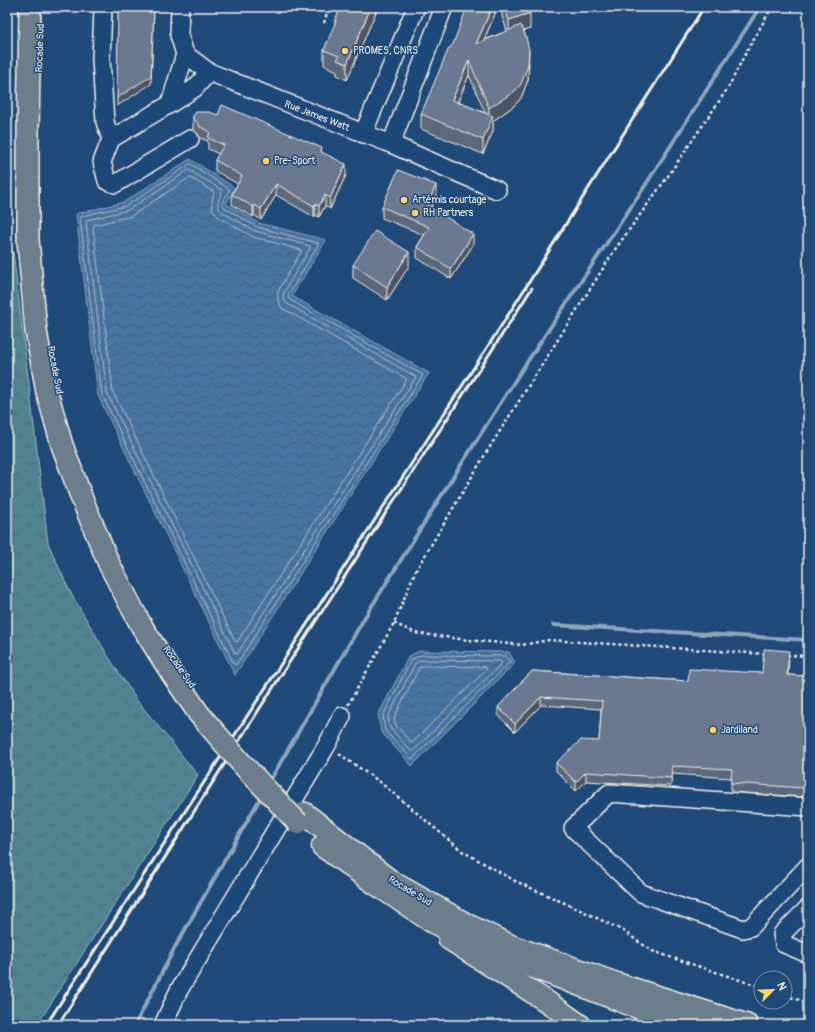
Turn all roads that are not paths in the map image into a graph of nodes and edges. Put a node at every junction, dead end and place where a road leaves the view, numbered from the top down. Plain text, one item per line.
1 (30, 7) edge
2 (41, 7) edge
3 (103, 7) edge
4 (180, 7) edge
5 (416, 7) edge
6 (444, 7) edge
7 (185, 54) junction
8 (209, 72) junction
9 (170, 104) junction
10 (363, 134) junction
11 (111, 139) junction
12 (190, 139) dead end
13 (391, 144) junction
14 (497, 190) dead end
15 (204, 710) junction
16 (342, 716) road end
17 (808, 807) edge
18 (301, 818) junction
19 (323, 846) junction
20 (808, 866) edge
21 (808, 908) edge
22 (808, 954) edge
23 (618, 984) junction
24 (163, 1025) edge
25 (580, 1025) edge
26 (678, 1025) edge
27 (706, 1025) edge
28 (747, 1025) edge

1 - 15 main road, Rocade Sud
2 - 15 main road, Rocade Sud
3 - 11 street
4 - 7 street
5 - 10 street
6 - 13 street
7 - 8 street, Rue James Watt
7 - 9 street
8 - 9 street
8 - 10 street, Rue James Watt
9 - 11 street
10 - 13 street, Rue James Watt
11 - 12 street
13 - 14 street, Rue James Watt
15 - 18 main road, Rocade Sud, bridge
16 - 24 street
17 - 20 street
18 - 19 main road, Rocade Sud
18 - 23 main road, Rocade Sud
19 - 25 main road, Rocade Sud
19 - 26 highway
21 - 22 street
23 - 27 highway
23 - 28 main road, Rocade Sud

